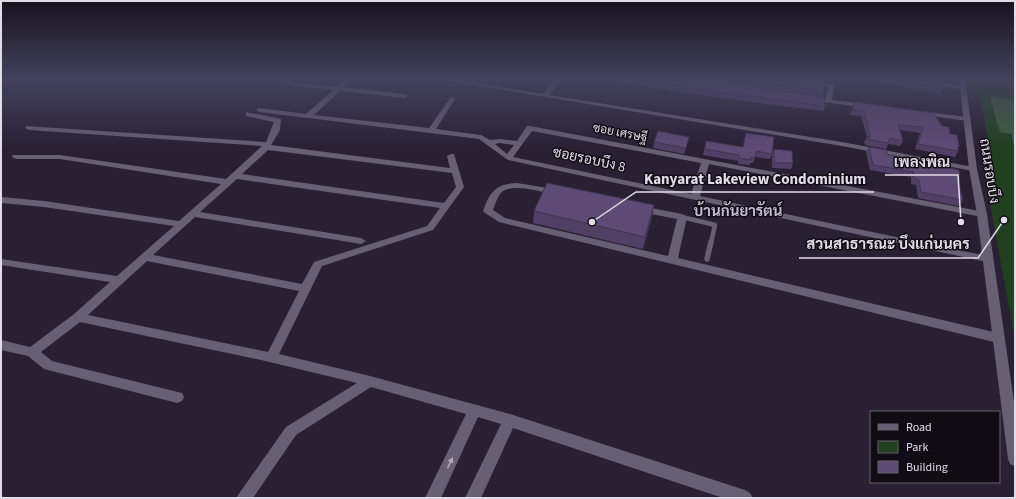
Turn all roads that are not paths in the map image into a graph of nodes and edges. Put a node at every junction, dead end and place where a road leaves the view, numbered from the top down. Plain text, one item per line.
1 (325, 101) edge
2 (450, 101) edge
3 (583, 101) edge
4 (830, 101) edge
5 (965, 101) edge
6 (874, 107) edge
7 (259, 110) dead end
8 (912, 112) edge
9 (249, 114) dead end
10 (308, 116) junction
11 (967, 118) junction
12 (29, 128) dead end
13 (431, 131) junction
14 (488, 143) junction
15 (518, 143) junction
16 (267, 146) junction
17 (451, 156) dead end
18 (16, 158) dead end
19 (508, 158) junction
20 (706, 161) junction
21 (973, 170) junction
22 (456, 172) junction
23 (231, 179) junction
24 (568, 193) edge
25 (695, 196) junction
26 (1, 200) edge
27 (446, 206) junction
28 (634, 207) edge
29 (193, 214) junction
30 (982, 214) junction
31 (682, 217) junction
32 (182, 224) junction
33 (361, 241) dead end
34 (144, 257) junction
35 (707, 259) dead end
36 (987, 259) junction
37 (672, 261) junction
38 (1, 262) edge
39 (119, 280) junction
40 (306, 289) junction
41 (78, 317) junction
42 (998, 338) junction
43 (1, 345) edge
44 (32, 352) junction
45 (271, 357) junction
46 (370, 381) junction
47 (177, 397) dead end
48 (475, 410) junction
49 (510, 420) junction
50 (1015, 459) edge
51 (244, 498) edge
52 (433, 498) edge
53 (473, 498) edge
54 (745, 498) edge

1 - 10 street
2 - 13 street
3 - 21 street
4 - 6 street
5 - 11 street, ถนนรอบบึง
7 - 10 street, ซอยรอบบึง 8
8 - 11 street
9 - 16 street
10 - 13 street, ซอยรอบบึง 8
11 - 21 street, ถนนรอบบึง
12 - 16 street
13 - 14 street, ซอยรอบบึง 8
14 - 15 street
14 - 19 street, ซอยรอบบึง 8
15 - 19 street
15 - 20 street, ซอย เศรษฐี
16 - 22 street
16 - 23 street
17 - 22 street
18 - 23 street
19 - 25 street, ซอยรอบบึง 8
20 - 25 street
20 - 30 street, ซอย เศรษฐี
21 - 30 street, ถนนรอบบึง
22 - 27 street
23 - 27 street
23 - 29 street
24 - 37 street
25 - 36 street, ซอยรอบบึง 8
26 - 32 street
27 - 40 street
28 - 31 street
29 - 32 street
29 - 33 street
30 - 36 street, ถนนรอบบึง
31 - 35 lane
31 - 37 street
32 - 34 street
34 - 39 street
34 - 40 street
36 - 42 street, ถนนรอบบึง
37 - 42 street
38 - 39 street
39 - 41 street
40 - 45 street
41 - 44 street
41 - 45 street
42 - 50 street, ถนนรอบบึง
43 - 44 street
44 - 47 street
45 - 46 street
46 - 48 street
46 - 51 street
48 - 49 street
52 -> 48 street
49 - 53 street
49 - 54 street

